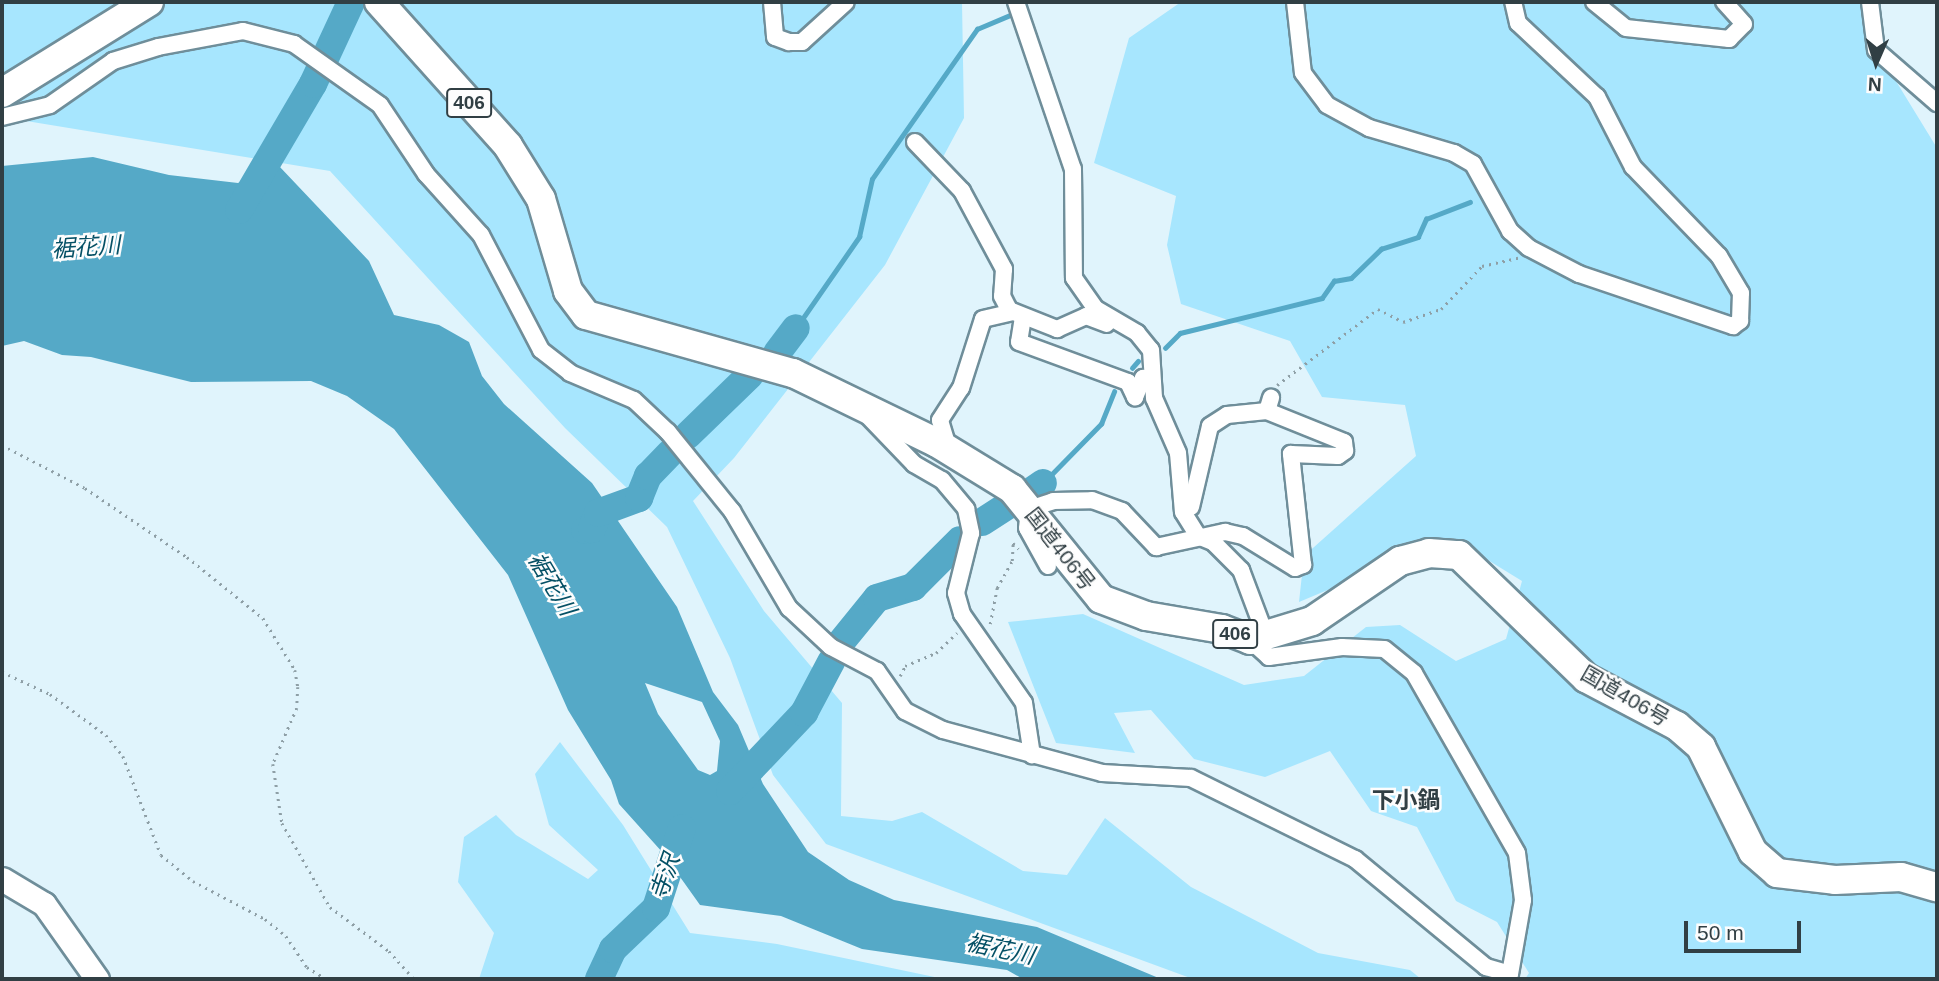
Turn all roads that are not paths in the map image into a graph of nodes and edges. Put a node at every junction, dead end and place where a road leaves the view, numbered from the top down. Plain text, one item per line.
1 (149, 2) edge
2 (772, 2) edge
3 (846, 2) edge
4 (1016, 2) edge
5 (1295, 2) edge
6 (1513, 2) edge
7 (1594, 2) edge
8 (1724, 2) edge
9 (1870, 2) edge
10 (383, 8) edge
11 (2, 93) edge
12 (1937, 103) edge
13 (2, 117) edge
14 (915, 142) dead end
15 (1018, 315) junction
16 (1123, 324) junction
17 (1153, 383) junction
18 (856, 401) junction
19 (949, 450) junction
20 (1028, 509) junction
21 (1188, 519) junction
22 (1198, 536) junction
23 (1048, 566) dead end
24 (1258, 637) junction
25 (1032, 755) junction
26 (2, 879) edge
27 (1937, 887) edge
28 (1511, 977) edge
29 (97, 979) edge

1 - 11 highway
2 - 3 street
4 - 16 street
5 - 6 street
7 - 8 street
9 - 12 street
10 - 18 highway, 国道406号 / 406
13 - 25 street
14 - 15 street
15 - 16 street
15 - 17 street
15 - 19 street
16 - 17 street
17 - 21 street
18 - 19 highway, 国道406号 / 406
18 - 25 street
19 - 20 highway, 国道406号 / 406
20 - 22 street
20 - 23 street
20 - 24 highway, 国道406号 / 406
21 - 22 street
21 - 22 street
22 - 24 street
24 - 27 highway, 国道406号 / 406
24 - 28 street
25 - 28 street
26 - 29 street

